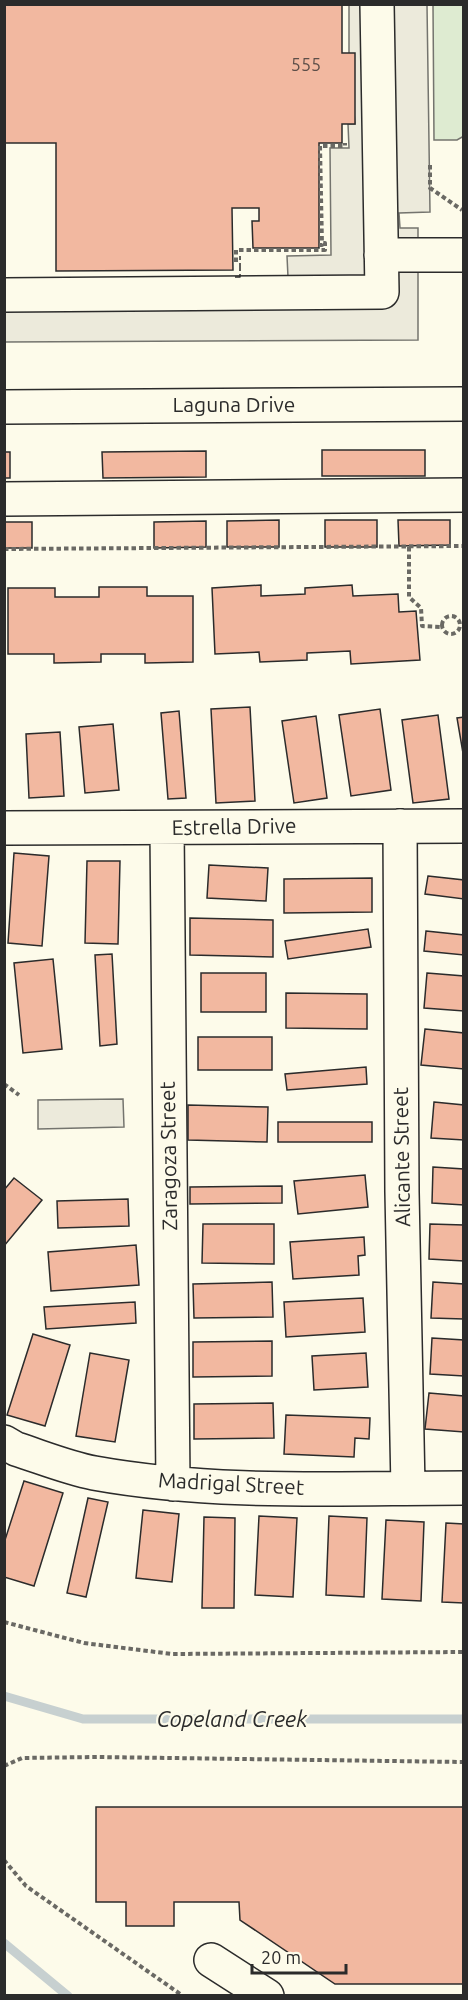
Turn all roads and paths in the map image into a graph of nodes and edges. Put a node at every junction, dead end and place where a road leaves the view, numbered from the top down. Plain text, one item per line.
1 (377, 4) edge
2 (345, 134) dead end
3 (430, 165) dead end
4 (462, 210) dead end
5 (325, 248) dead end
6 (381, 255) junction
7 (464, 255) edge
8 (4, 295) edge
9 (464, 404) edge
10 (4, 406) edge
11 (464, 495) edge
12 (4, 499) edge
13 (464, 546) edge
14 (410, 547) junction
15 (4, 549) edge
16 (462, 623) edge
17 (442, 627) junction
18 (400, 826) junction
19 (464, 826) edge
20 (4, 828) edge
21 (167, 828) junction
22 (4, 1084) edge
23 (19, 1095) dead end
24 (4, 1442) edge
25 (173, 1484) junction
26 (408, 1488) junction
27 (464, 1488) edge
28 (4, 1622) edge
29 (464, 1652) edge
30 (464, 1762) edge
31 (4, 1766) edge
32 (4, 1860) edge
33 (211, 1960) dead end
34 (183, 1995) edge
35 (267, 1995) edge

1 - 6 street
2 - 5 path
3 - 4 path
6 - 7 street
6 - 8 street
9 - 10 street, Laguna Drive
11 - 12 street
13 - 14 path
14 - 15 path
14 - 17 path
16 - 17 path
16 - 17 path
18 - 19 street, Estrella Drive
18 - 21 street, Estrella Drive
18 - 26 street, Alicante Street
20 - 21 street, Estrella Drive
21 - 25 street, Zaragoza Street
22 - 23 path
24 - 25 street, Madrigal Street
25 - 26 street, Madrigal Street
26 - 27 street, Madrigal Street
28 - 29 path
30 - 31 path
32 - 34 path
33 - 35 street

